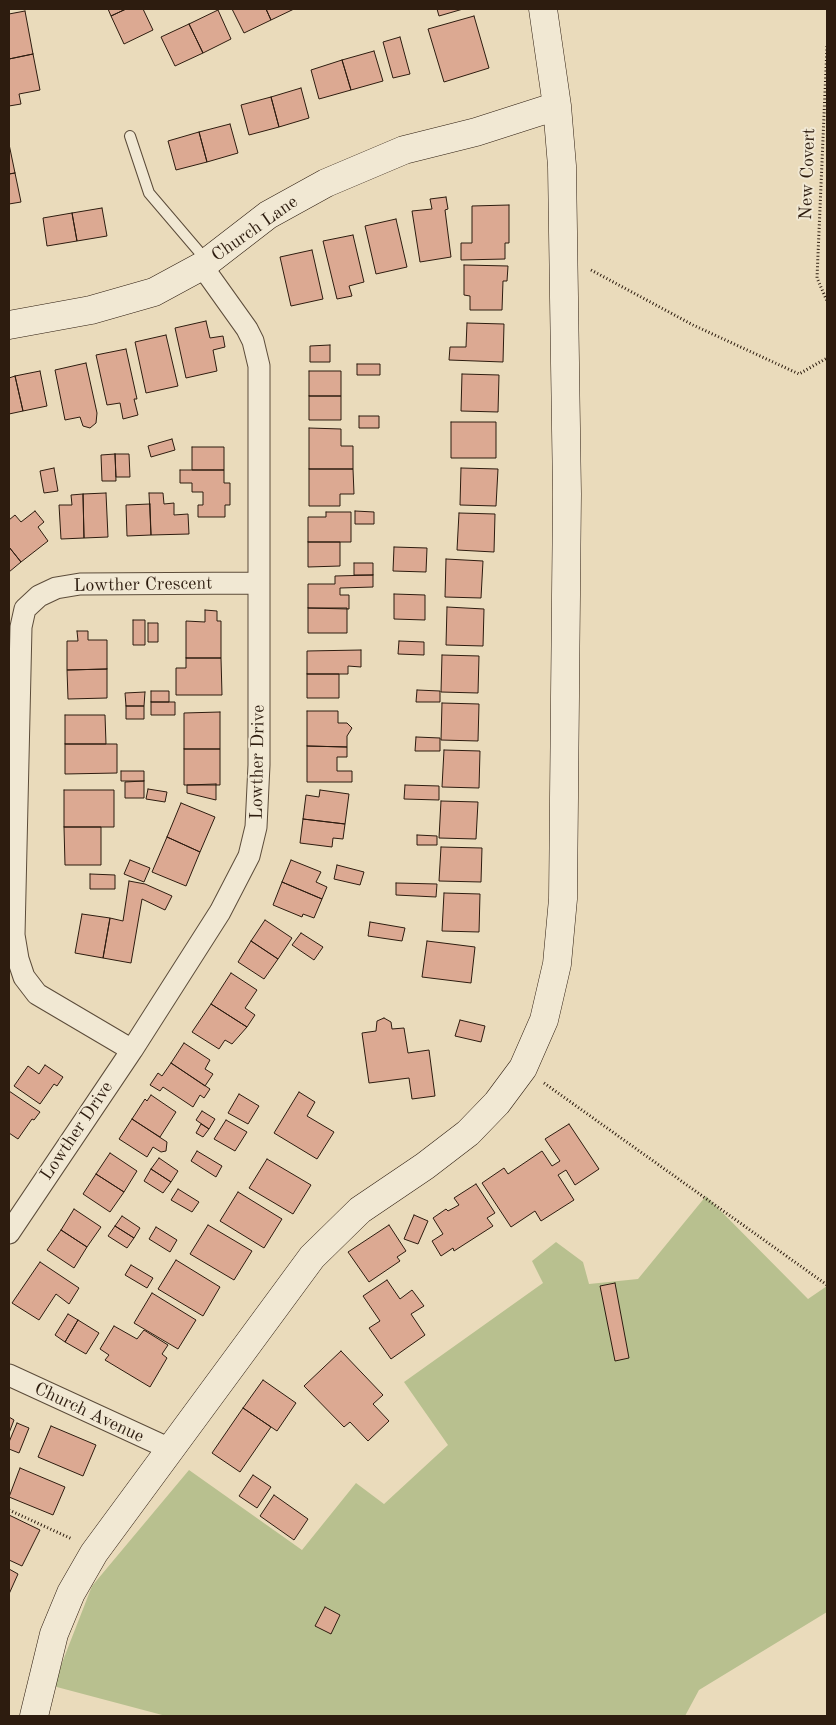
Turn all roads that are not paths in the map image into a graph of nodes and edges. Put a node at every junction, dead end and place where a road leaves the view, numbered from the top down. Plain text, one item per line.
1 (543, 9) edge
2 (557, 106) junction
3 (130, 136) dead end
4 (205, 264) junction
5 (9, 325) edge
6 (259, 583) junction
7 (132, 1050) junction
8 (9, 1233) edge
9 (9, 1375) edge
10 (170, 1449) junction
11 (34, 1716) edge

1 - 2 street
2 - 4 street, Church Lane
2 - 10 street
3 - 4 lane
4 - 5 street, Church Lane
4 - 6 street, Lowther Drive
6 - 7 street, Lowther Drive
6 - 7 street, Lowther Crescent
7 - 8 street, Lowther Drive
9 - 10 street, Church Avenue
10 - 11 street

